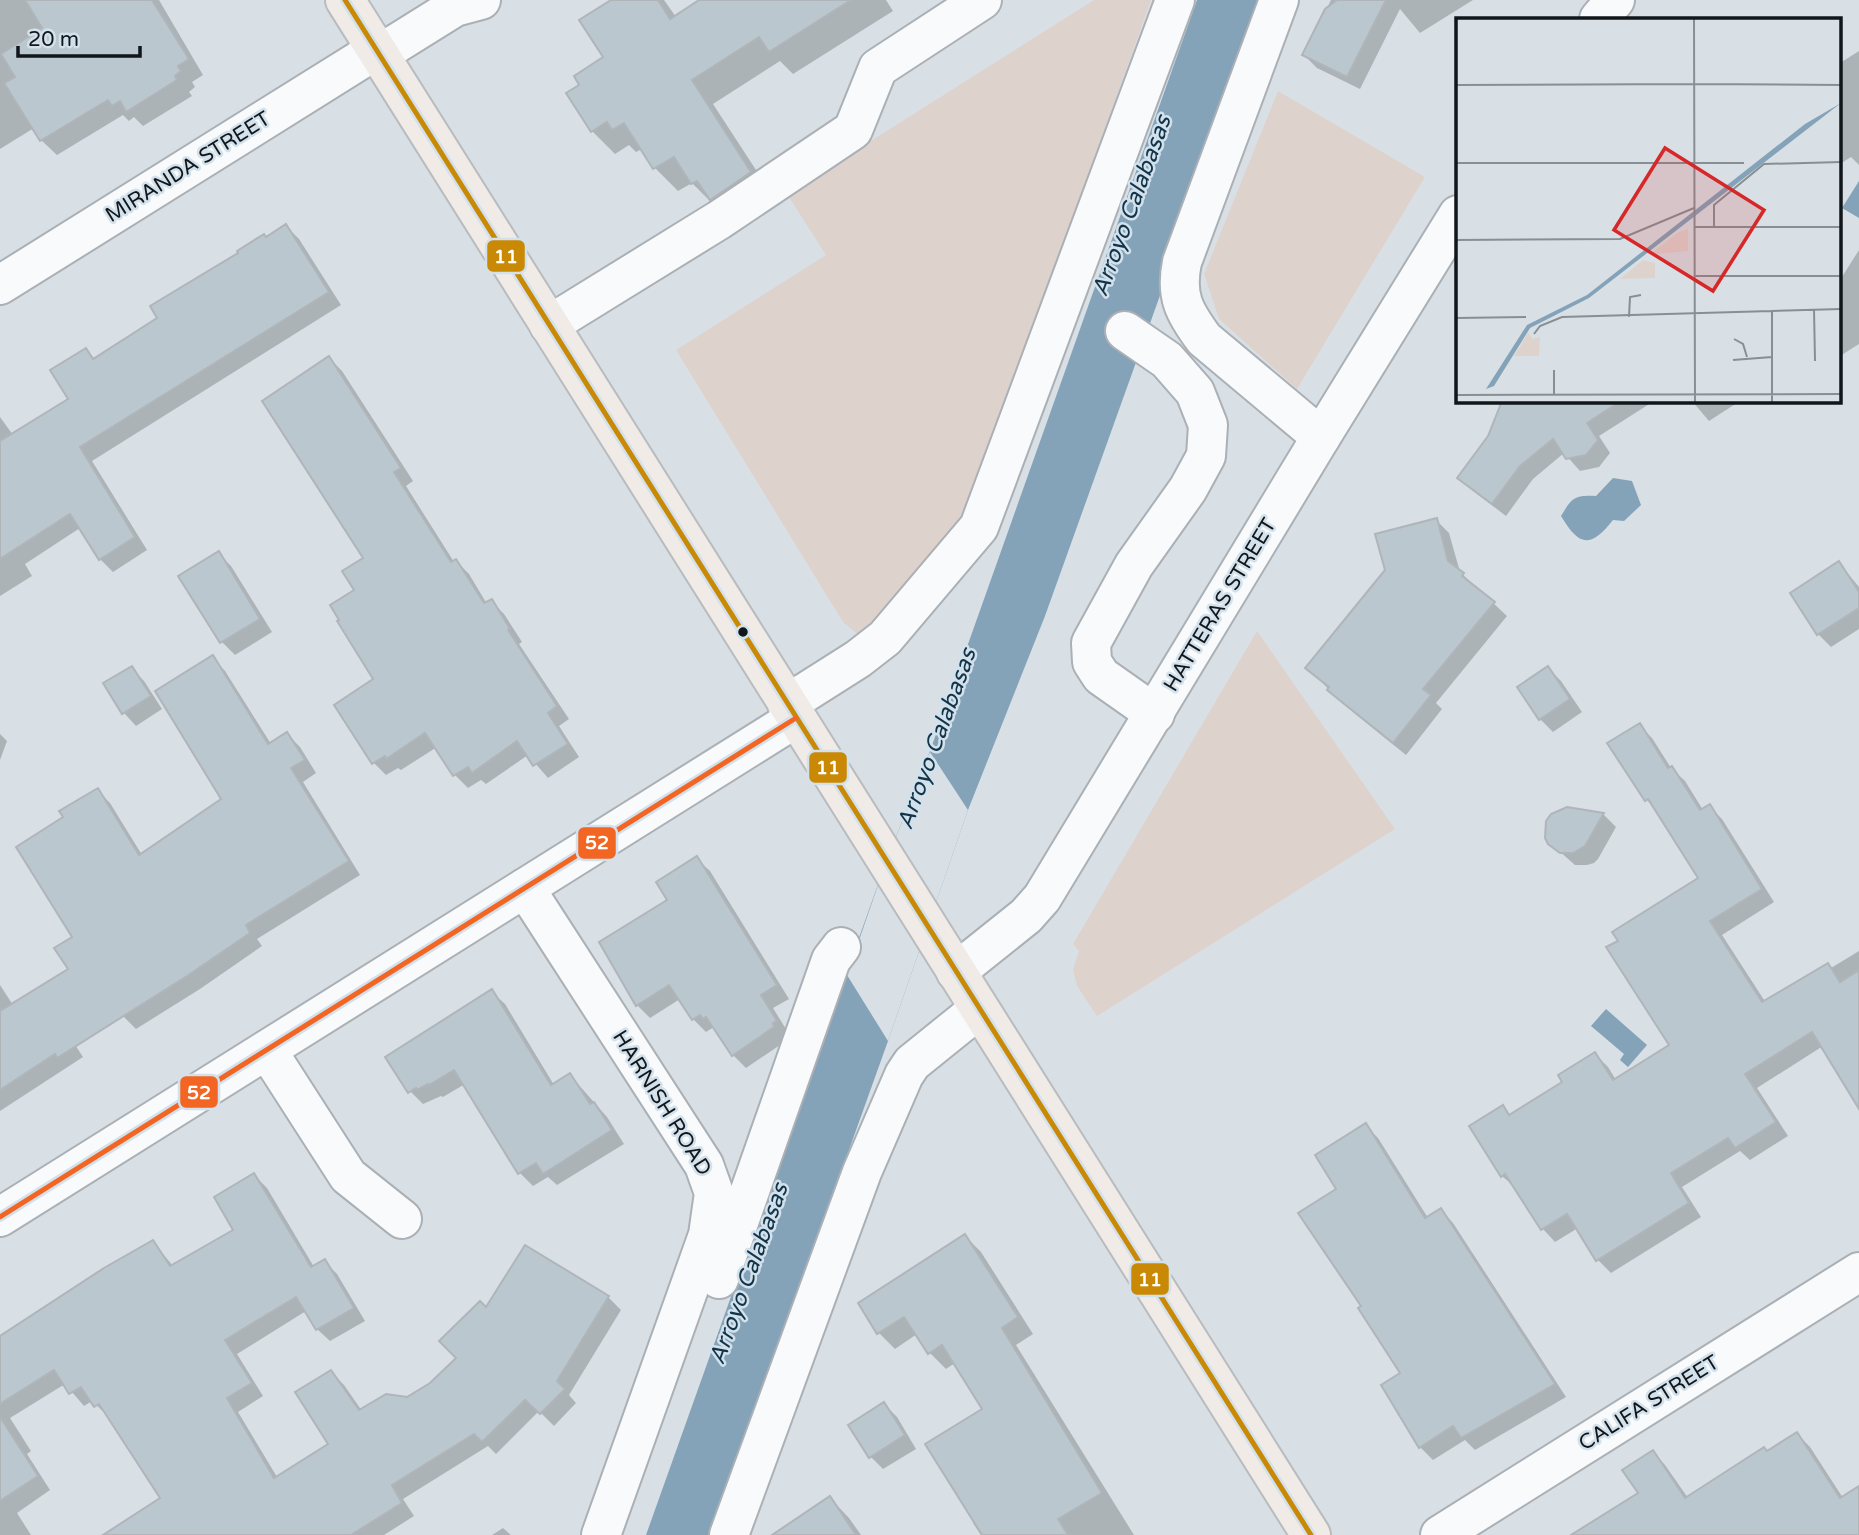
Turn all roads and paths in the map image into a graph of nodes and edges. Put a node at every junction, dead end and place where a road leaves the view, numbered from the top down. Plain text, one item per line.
1 (345, 0) edge
2 (481, 0) edge
3 (982, 0) edge
4 (1175, 0) edge
5 (1279, 0) edge
6 (1615, 0) edge
7 (1600, 18) edge
8 (377, 52) junction
9 (1456, 218) edge
10 (0, 285) edge
11 (549, 325) junction
12 (1125, 331) dead end
13 (1321, 437) junction
14 (791, 711) junction
15 (1155, 714) junction
16 (525, 888) junction
17 (841, 947) dead end
18 (956, 972) junction
19 (979, 1009) junction
20 (267, 1050) junction
21 (0, 1217) edge
22 (402, 1219) dead end
23 (1859, 1272) edge
24 (601, 1535) edge
25 (629, 1535) edge
26 (729, 1535) edge
27 (1311, 1535) edge
28 (1440, 1535) edge

1 - 8 main road
2 - 8 street, MIRANDA STREET
3 - 11 street
4 - 14 street
5 - 13 street
6 - 7 street
8 - 10 street, MIRANDA STREET
8 - 11 main road
9 - 13 street, HATTERAS STREET
11 - 14 main road
12 - 15 street
13 - 15 street, HATTERAS STREET
14 - 16 street
14 - 18 main road
15 - 18 street, HATTERAS STREET
16 - 20 street
16 - 24 street, HARNISH ROAD
17 - 25 street
18 - 19 main road
19 - 26 street
19 - 27 main road
20 - 21 street
20 - 22 street
23 - 28 street, CALIFA STREET

